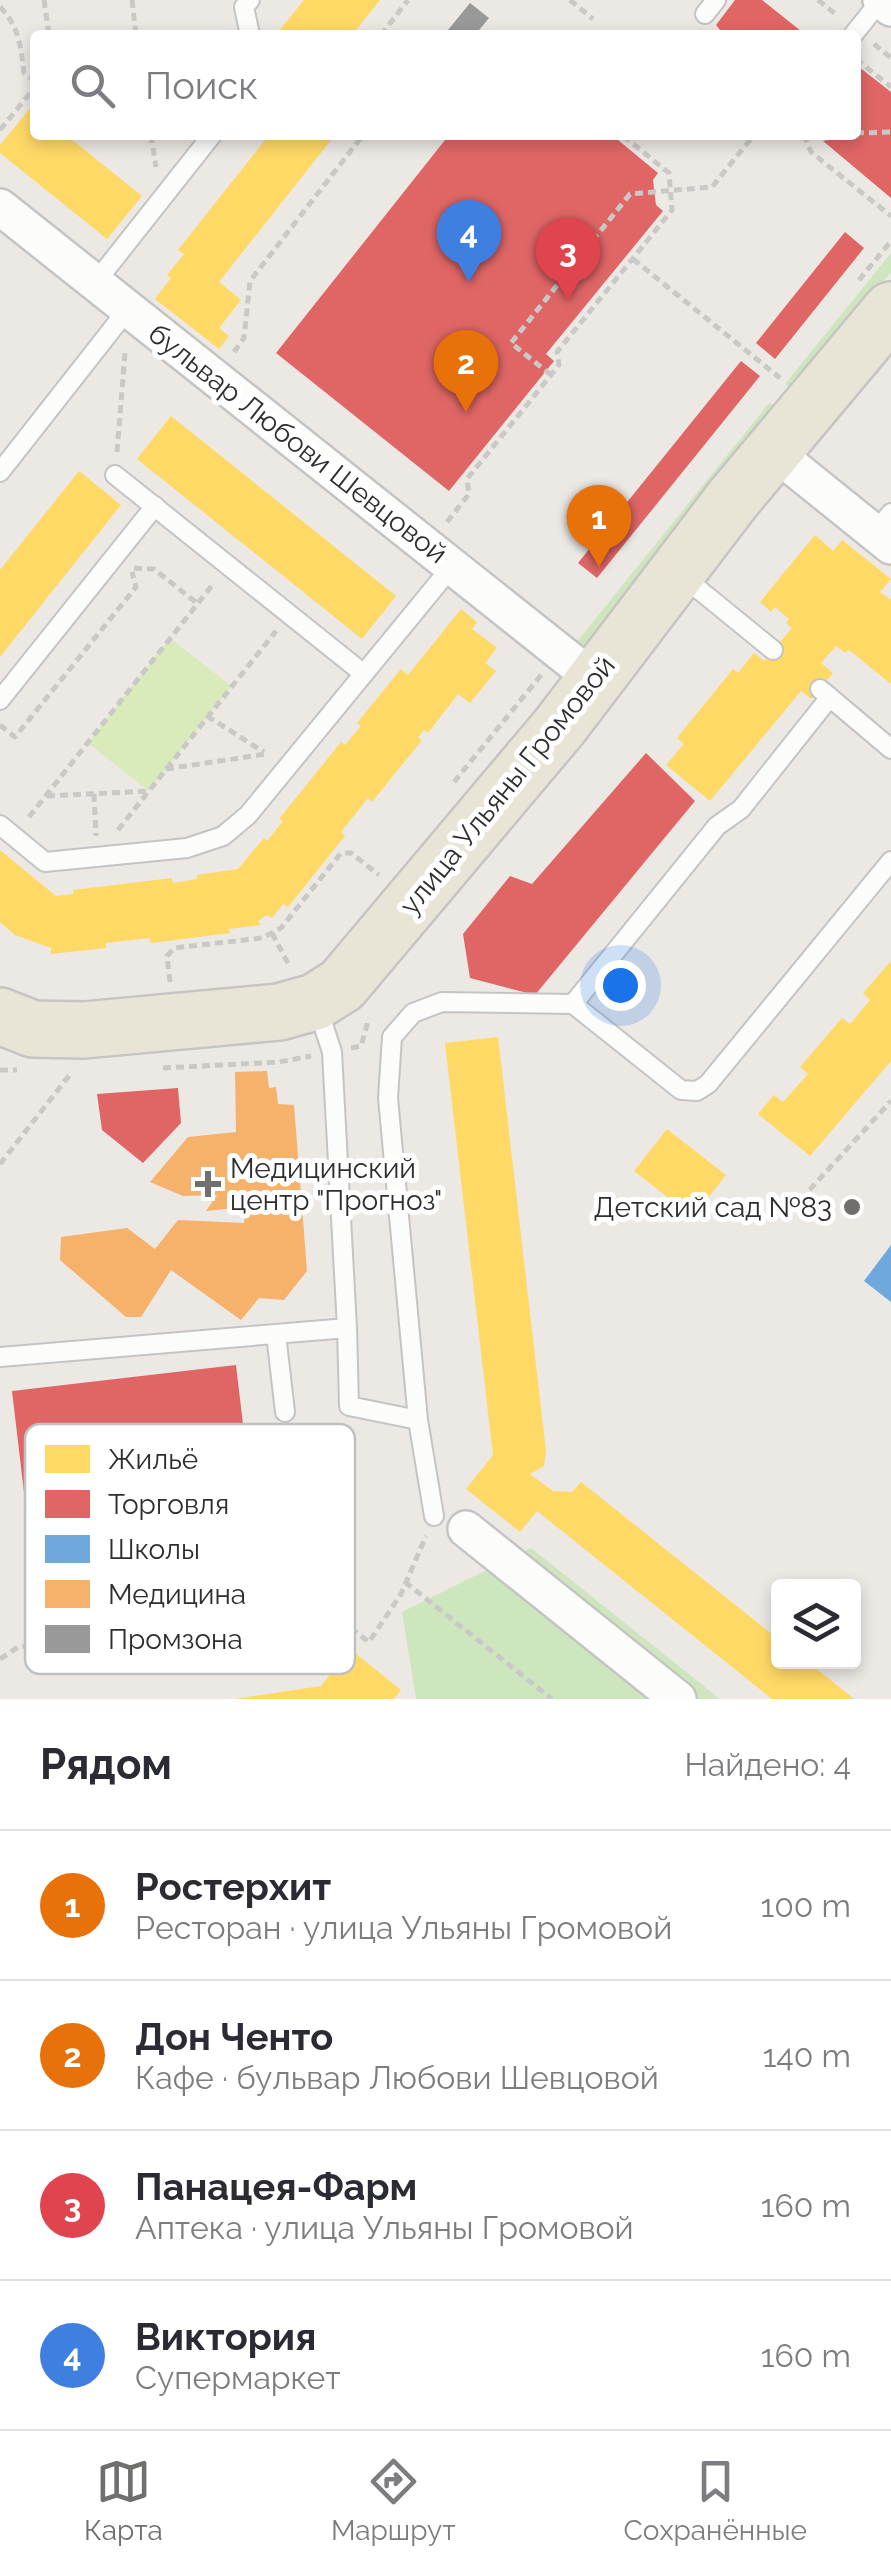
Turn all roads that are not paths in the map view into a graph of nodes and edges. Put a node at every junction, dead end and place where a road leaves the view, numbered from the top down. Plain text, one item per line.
1 (250, 0) edge
2 (881, 0) edge
3 (891, 8) edge
4 (249, 30) edge
5 (857, 30) edge
6 (208, 140) edge
7 (0, 207) edge
8 (95, 283) junction
9 (128, 309) junction
10 (891, 310) edge
11 (774, 451) junction
12 (0, 472) edge
13 (115, 475) road end
14 (155, 506) junction
15 (886, 530) edge
16 (453, 565) junction
17 (677, 572) junction
18 (773, 650) dead end
19 (578, 666) junction
20 (364, 674) junction
21 (0, 700) edge
22 (891, 750) edge
23 (7, 831) edge
24 (891, 861) edge
25 (297, 977) junction
26 (573, 1004) junction
27 (0, 1016) edge
28 (347, 1328) junction
29 (276, 1334) junction
30 (0, 1357) edge
31 (284, 1412) dead end
32 (418, 1420) junction
33 (450, 1523) joint
34 (678, 1699) edge

1 - 4 lane
2 - 3 street
2 - 5 lane
6 - 8 lane
7 - 8 street, бульвар Любови Шевцовой
8 - 9 street, бульвар Любови Шевцовой
9 - 12 lane
9 - 16 street, бульвар Любови Шевцовой
10 - 11 main road, улица Ульяны Громовой
11 - 15 street
11 - 17 main road, улица Ульяны Громовой
13 - 14 lane
14 - 20 lane
14 - 21 lane
16 - 19 street, бульвар Любови Шевцовой
16 - 20 lane
17 - 18 lane
17 - 19 main road, улица Ульяны Громовой
19 - 25 main road, улица Ульяны Громовой
20 - 23 lane
22 - 26 lane
24 - 26 lane
25 - 27 main road, улица Ульяны Громовой
25 - 28 lane
26 - 32 lane
28 - 29 lane
28 - 32 lane
29 - 30 lane
29 - 31 lane
32 - 33 lane
33 - 34 street

